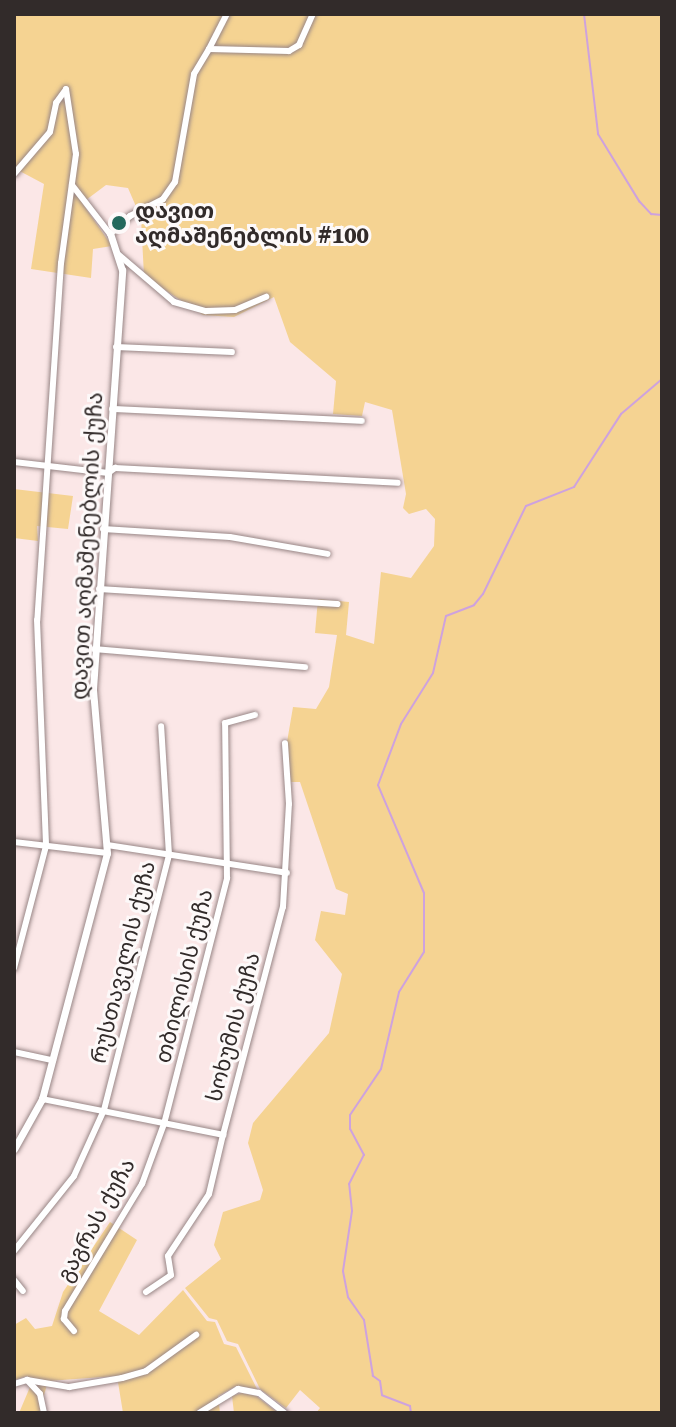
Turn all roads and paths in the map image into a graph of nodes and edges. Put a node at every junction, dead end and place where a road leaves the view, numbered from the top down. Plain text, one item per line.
1 (227, 14) edge
2 (313, 14) edge
3 (209, 49) junction
4 (14, 174) edge
5 (72, 185) junction
6 (110, 234) junction
7 (119, 255) junction
8 (266, 297) dead end
9 (116, 347) junction
10 (232, 352) dead end
11 (112, 409) junction
12 (362, 421) dead end
13 (14, 462) edge
14 (46, 466) junction
15 (108, 473) junction
16 (398, 483) dead end
17 (103, 529) junction
18 (328, 554) dead end
19 (99, 589) junction
20 (338, 604) dead end
21 (94, 649) junction
22 (305, 667) dead end
23 (255, 715) dead end
24 (161, 726) dead end
25 (285, 743) dead end
26 (14, 842) edge
27 (46, 846) junction
28 (107, 849) junction
29 (169, 855) junction
30 (228, 863) junction
31 (287, 873) junction
32 (14, 968) edge
33 (14, 1052) edge
34 (53, 1060) junction
35 (42, 1099) junction
36 (104, 1110) junction
37 (164, 1124) junction
38 (223, 1135) junction
39 (14, 1149) edge
40 (14, 1251) edge
41 (14, 1280) edge
42 (23, 1291) dead end
43 (146, 1292) dead end
44 (74, 1331) dead end
45 (196, 1335) dead end
46 (27, 1380) junction
47 (14, 1384) edge
48 (44, 1413) edge
49 (199, 1413) edge
50 (285, 1413) edge

1 - 3 street
2 - 3 street
3 - 6 street
4 - 5 street
5 - 6 street, დავით აღმაშენებლის ქუჩა
5 - 14 street
6 - 7 street, დავით აღმაშენებლის ქუჩა
7 - 8 street
7 - 9 street, დავით აღმაშენებლის ქუჩა
9 - 10 street
9 - 11 street, დავით აღმაშენებლის ქუჩა
11 - 12 street
11 - 15 street, დავით აღმაშენებლის ქუჩა
13 - 14 street
14 - 15 street
14 - 27 street
15 - 16 street
15 - 17 street, დავით აღმაშენებლის ქუჩა
17 - 18 street
17 - 19 street, დავით აღმაშენებლის ქუჩა
19 - 20 street
19 - 21 street, დავით აღმაშენებლის ქუჩა
21 - 22 street
21 - 28 street, დავით აღმაშენებლის ქუჩა
23 - 30 street, თბილისის ქუჩა
24 - 29 street, რუსთაველის ქუჩა
25 - 31 street, სოხუმის ქუჩა
26 - 27 street
27 - 28 street
27 - 32 street
28 - 29 street
28 - 34 street, დავით აღმაშენებლის ქუჩა
29 - 30 street
29 - 36 street, რუსთაველის ქუჩა
30 - 31 street
30 - 37 street, თბილისის ქუჩა
31 - 38 street, სოხუმის ქუჩა
33 - 34 street
34 - 35 street, დავით აღმაშენებლის ქუჩა
35 - 36 street, სოხუმის ქუჩა
35 - 39 street, დავით აღმაშენებლის ქუჩა
36 - 37 street, სოხუმის ქუჩა
36 - 40 street, რუსთაველის ქუჩა
37 - 38 street, სოხუმის ქუჩა
37 - 44 street, გაგრას ქუჩა
38 - 43 street
41 - 42 street
45 - 46 street
46 - 47 street
46 - 48 street
49 - 50 street

